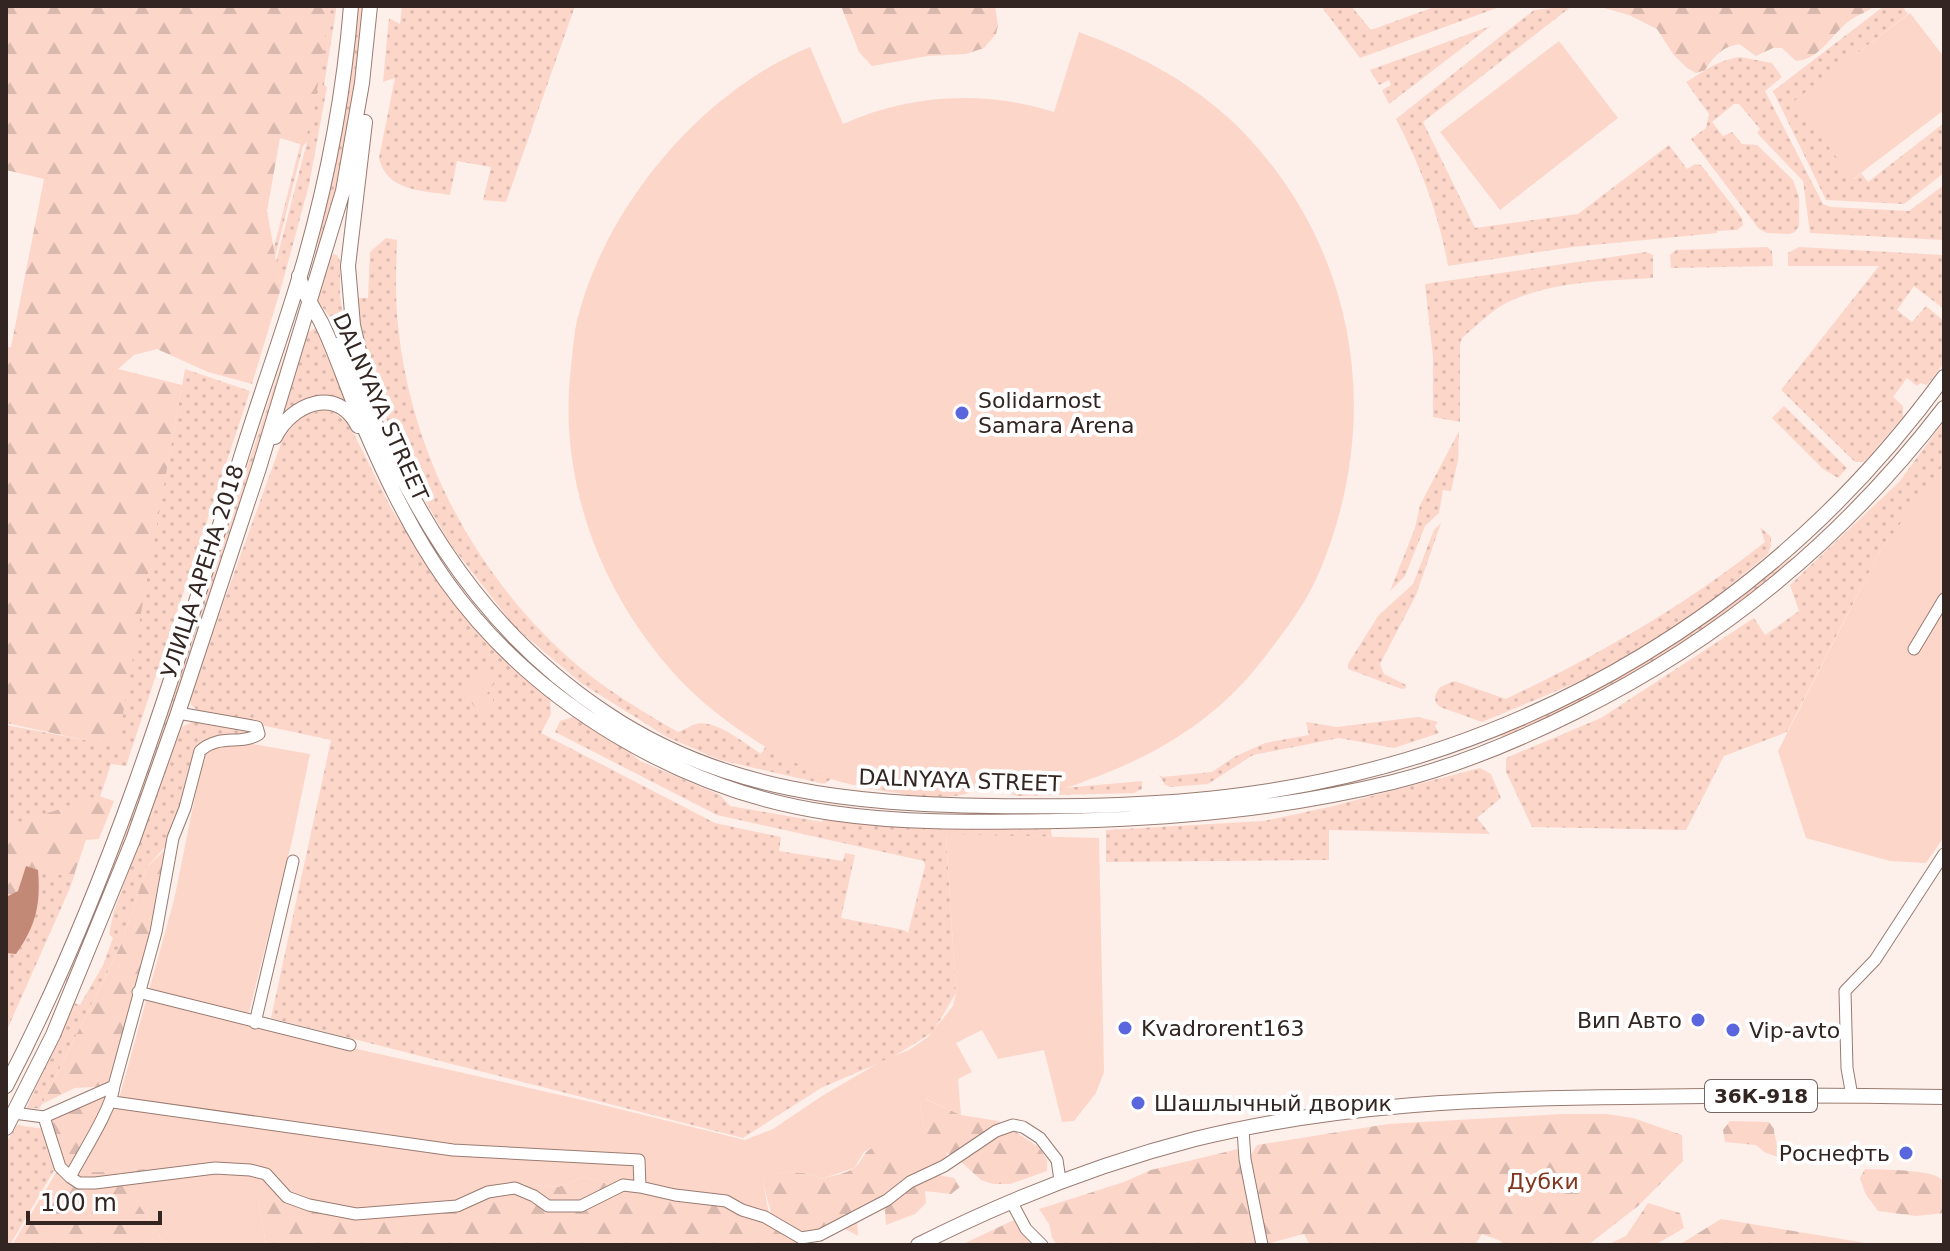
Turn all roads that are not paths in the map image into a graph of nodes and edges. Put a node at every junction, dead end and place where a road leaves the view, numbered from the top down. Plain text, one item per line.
1 (351, 6) edge
2 (370, 6) edge
3 (378, 6) edge
4 (299, 276) junction
5 (310, 304) junction
6 (286, 316) junction
7 (1944, 377) edge
8 (1944, 408) edge
9 (396, 465) junction
10 (259, 468) junction
11 (407, 518) junction
12 (1795, 544) junction
13 (1807, 557) junction
14 (1944, 599) edge
15 (1914, 649) dead end
16 (178, 713) junction
17 (1465, 740) junction
18 (1472, 757) junction
19 (698, 768) junction
20 (1341, 777) junction
21 (1344, 792) junction
22 (1155, 802) junction
23 (988, 806) junction
24 (1155, 818) junction
25 (987, 822) junction
26 (1944, 854) edge
27 (293, 861) dead end
28 (138, 992) junction
29 (255, 1023) junction
30 (350, 1045) dead end
31 (6, 1086) edge
32 (114, 1086) junction
33 (1852, 1096) junction
34 (1944, 1097) edge
35 (113, 1102) junction
36 (14, 1113) junction
37 (44, 1117) junction
38 (6, 1128) edge
39 (1243, 1130) junction
40 (70, 1177) junction
41 (1060, 1180) junction
42 (640, 1187) junction
43 (1011, 1201) junction
44 (918, 1245) edge
45 (1042, 1245) edge
46 (1262, 1245) edge

1 - 4 main road, УЛИЦА АРЕНА 2018
2 - 5 main road, УЛИЦА АРЕНА 2018
3 - 9 main road
4 - 5 main road
4 - 6 main road, УЛИЦА АРЕНА 2018
5 - 6 main road
5 - 9 main road, DALNYAYA STREET
5 - 10 main road, УЛИЦА АРЕНА 2018
5 - 11 main road, DALNYAYA STREET
6 - 31 main road, УЛИЦА АРЕНА 2018
7 - 12 main road, DALNYAYA STREET
8 - 13 main road, DALNYAYA STREET
9 - 19 main road, DALNYAYA STREET
10 - 11 main road
10 - 16 main road, УЛИЦА АРЕНА 2018
11 - 19 main road, DALNYAYA STREET
12 - 13 main road
12 - 17 main road, DALNYAYA STREET
13 - 18 main road, DALNYAYA STREET
14 - 15 street
16 - 28 street
16 - 36 main road, УЛИЦА АРЕНА 2018
17 - 18 main road
17 - 20 main road, DALNYAYA STREET
18 - 21 main road, DALNYAYA STREET
19 - 23 main road, DALNYAYA STREET
19 - 25 main road, DALNYAYA STREET
20 - 21 main road
20 - 22 main road, DALNYAYA STREET
21 - 24 main road, DALNYAYA STREET
22 - 23 main road, DALNYAYA STREET
22 - 24 main road
23 - 25 main road
24 - 25 main road, DALNYAYA STREET
26 - 33 street
27 - 29 street
28 - 29 street
28 - 32 street
29 - 30 street
32 - 35 street
32 - 37 street
33 - 34 main road, 36К-918
33 - 39 main road, 36К-918
35 - 40 street
35 - 42 street
36 - 37 street
36 - 38 main road, УЛИЦА АРЕНА 2018
37 - 40 street
39 - 41 main road, 36К-918
39 - 46 street
40 - 42 street
41 - 42 street
41 - 43 main road, 36К-918
43 - 44 main road, 36К-918
43 - 45 street

